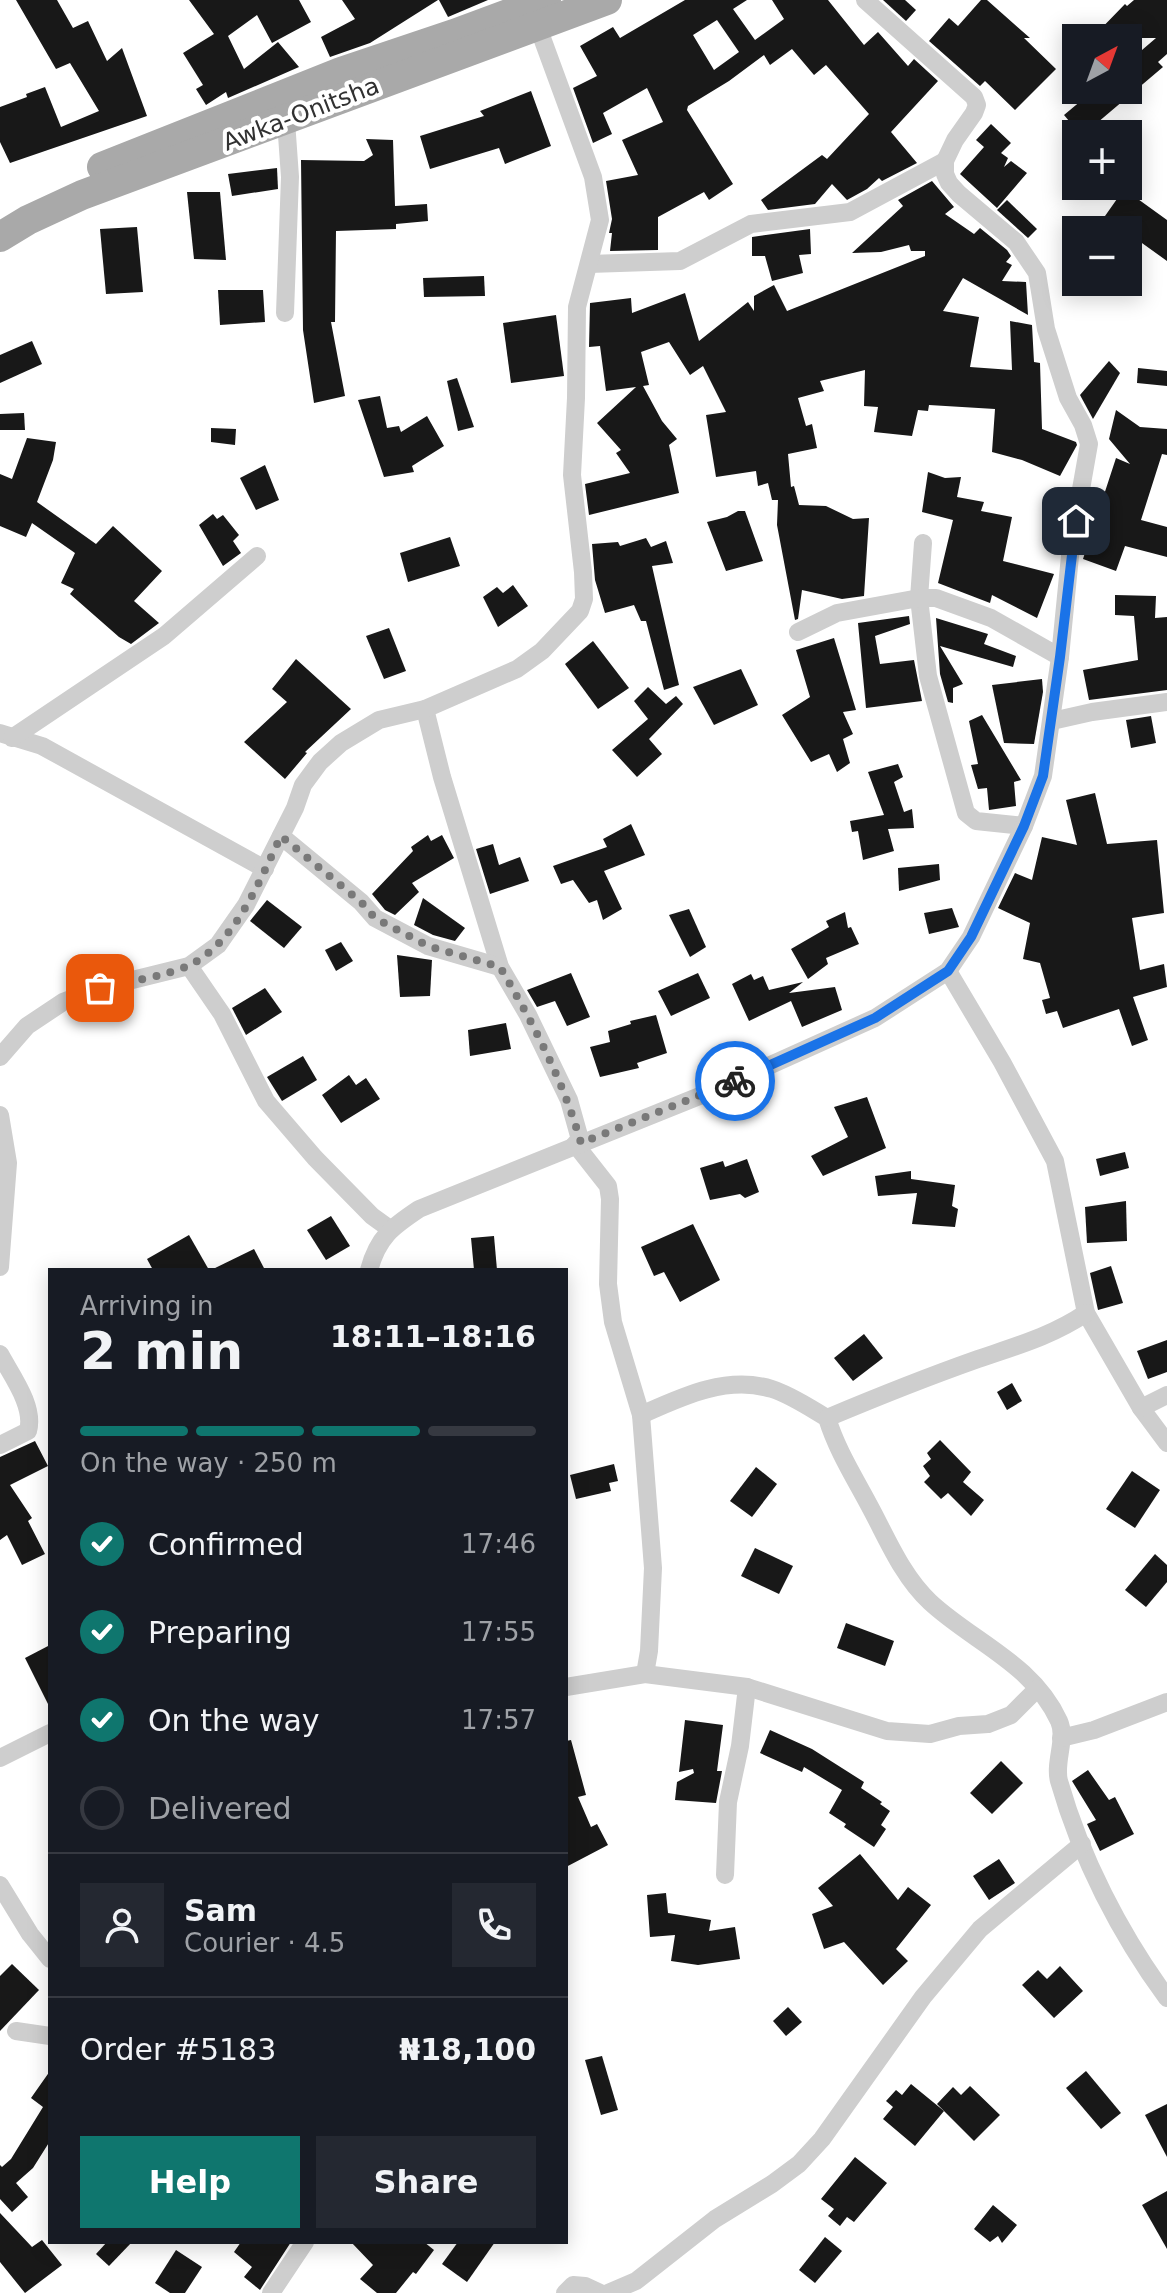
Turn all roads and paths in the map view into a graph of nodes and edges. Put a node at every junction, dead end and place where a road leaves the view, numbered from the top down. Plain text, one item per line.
1 (865, 0) edge
2 (588, 3) edge
3 (542, 13) edge
4 (286, 121) junction
5 (945, 161) junction
6 (0, 213) edge
7 (0, 237) edge
8 (589, 264) junction
9 (285, 313) dead end
10 (923, 543) dead end
11 (257, 556) dead end
12 (919, 598) junction
13 (798, 632) dead end
14 (1060, 657) junction
15 (1167, 702) edge
16 (425, 709) junction
17 (1052, 721) junction
18 (6, 736) edge
19 (1024, 826) junction
20 (281, 836) junction
21 (265, 869) junction
22 (189, 966) junction
23 (500, 967) junction
24 (948, 971) junction
25 (0, 1057) edge
26 (0, 1115) edge
27 (578, 1144) junction
28 (390, 1229) junction
29 (0, 1267) edge
30 (370, 1268) edge
31 (1086, 1313) junction
32 (0, 1354) edge
33 (1167, 1395) edge
34 (1141, 1408) junction
35 (641, 1415) junction
36 (827, 1418) junction
37 (1167, 1443) edge
38 (0, 1445) edge
39 (645, 1674) junction
40 (568, 1687) edge
41 (747, 1687) junction
42 (1037, 1689) junction
43 (1167, 1702) edge
44 (48, 1734) edge
45 (1061, 1738) junction
46 (0, 1758) edge
47 (1082, 1844) junction
48 (725, 1875) dead end
49 (0, 1885) edge
50 (48, 1956) edge
51 (1167, 1998) edge
52 (16, 2031) dead end
53 (48, 2036) edge
54 (304, 2244) edge
55 (271, 2293) edge
56 (565, 2293) edge
57 (600, 2293) edge
58 (608, 2293) edge

1 - 5 street
2 - 3 main road, Awka-Onitsha
3 - 4 main road, Awka-Onitsha
3 - 6 main road, Awka-Onitsha
3 - 8 street
4 - 7 main road, Awka-Onitsha
4 - 9 street
5 - 8 street
5 - 14 street
8 - 16 street
10 - 12 street
11 - 18 street
12 - 13 street
12 - 14 street
12 - 19 street
14 - 17 street
15 - 17 street
16 - 20 street
16 - 23 street
17 - 19 street
18 - 21 street
19 - 24 street
20 - 21 street
20 - 23 street
21 - 22 street
22 - 25 street
22 - 28 street
23 - 27 street
24 - 27 street
24 - 31 street
26 - 29 street
27 - 28 street
27 - 35 street
28 - 30 street
31 - 34 street
31 - 36 street
32 - 38 street
33 - 34 street
34 - 37 street
35 - 36 street
35 - 39 street
36 - 42 street
39 - 40 street
39 - 41 street
41 - 42 street
41 - 48 street
42 - 45 street
43 - 45 street
44 - 46 street
45 - 47 street
47 - 51 street
47 - 58 street
49 - 50 street
52 - 53 street
54 - 55 street
56 - 57 street

